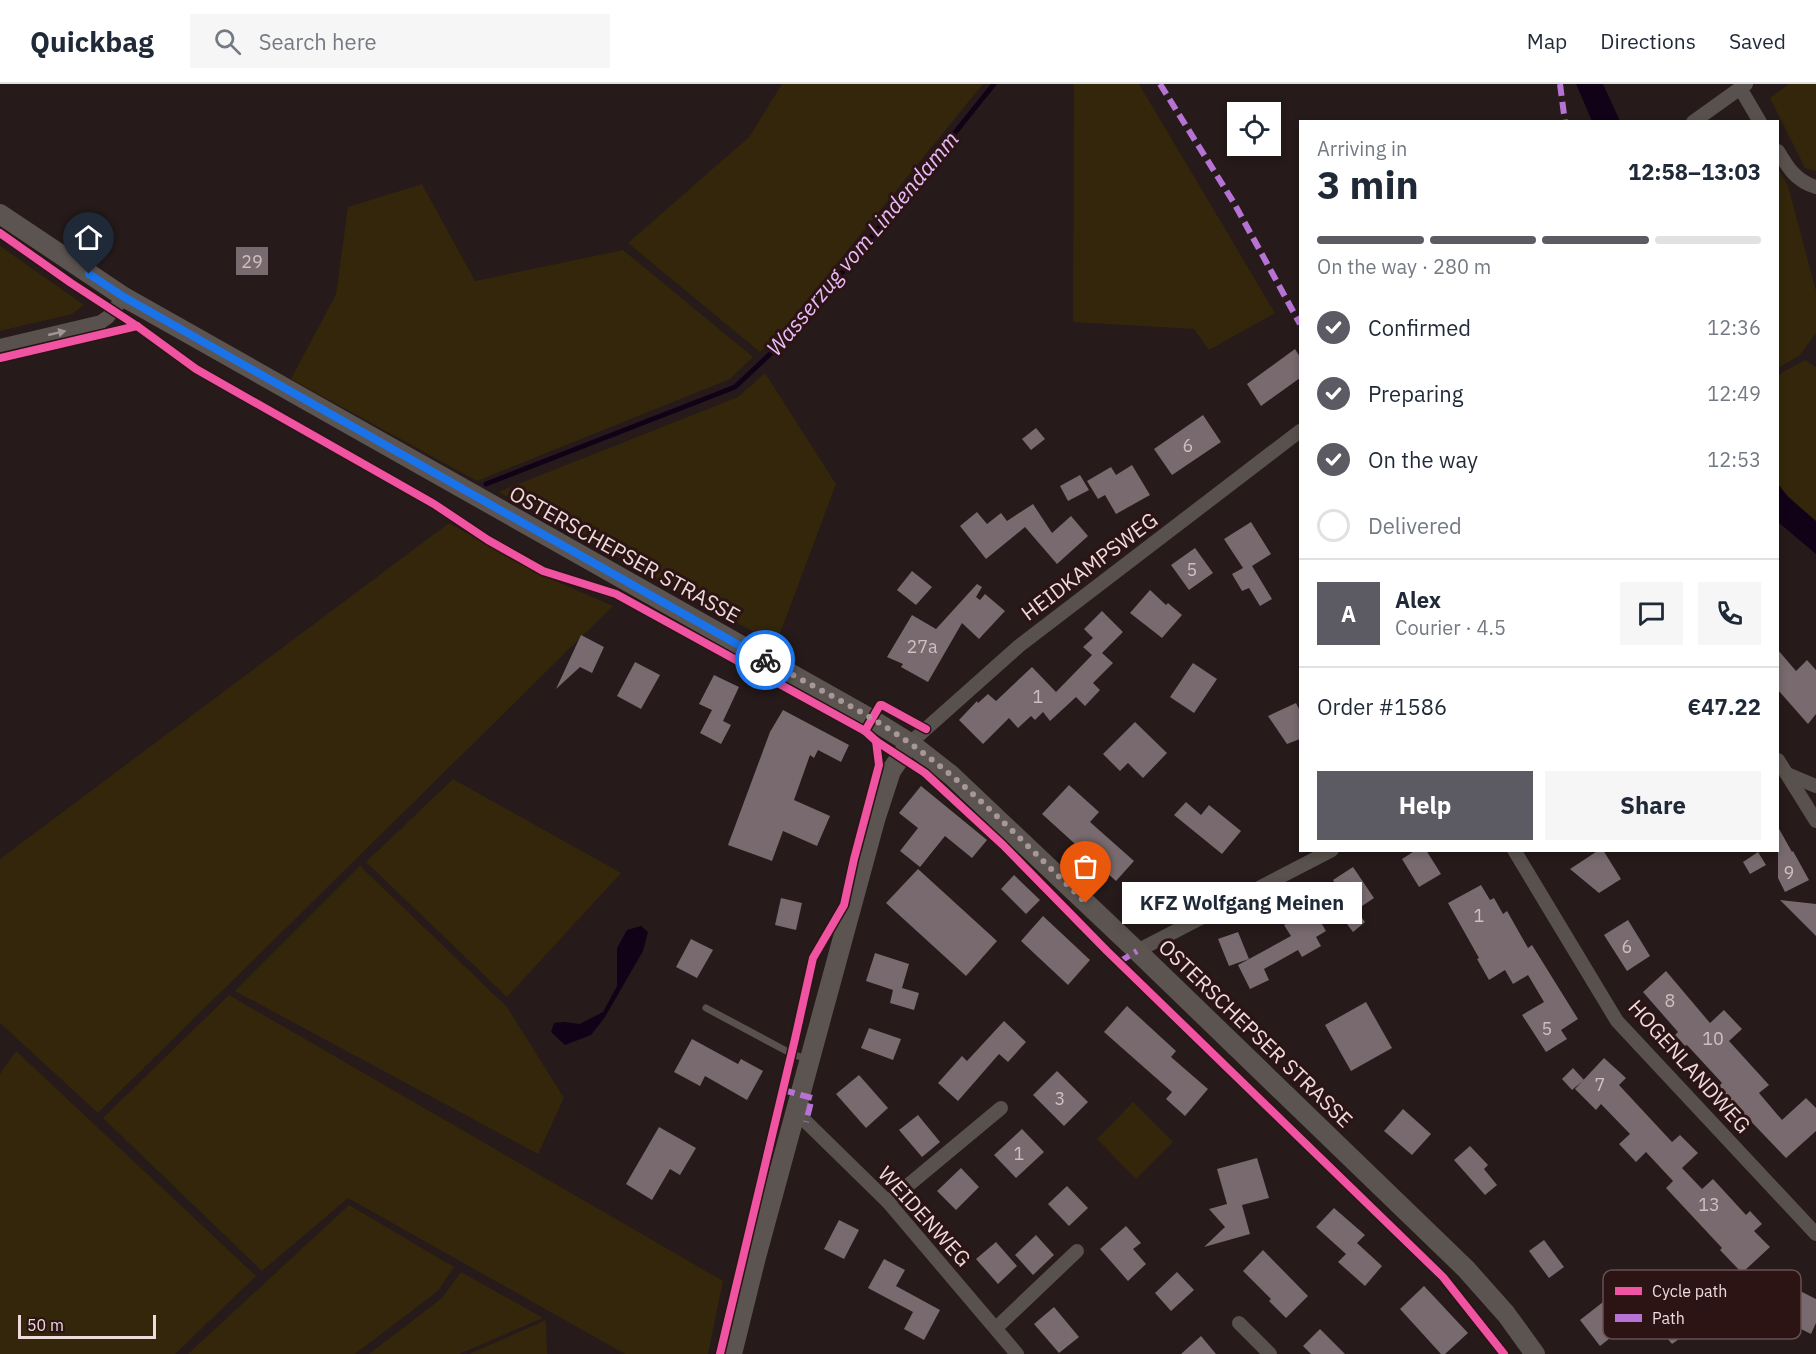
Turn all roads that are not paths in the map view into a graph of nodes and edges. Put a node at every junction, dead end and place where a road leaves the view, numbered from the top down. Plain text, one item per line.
1 (1743, 86) edge
2 (1696, 120) edge
3 (1759, 120) edge
4 (1779, 153) edge
5 (1816, 187) edge
6 (0, 214) edge
7 (124, 297) junction
8 (0, 346) edge
9 (1299, 432) edge
10 (910, 743) junction
11 (1779, 762) edge
12 (1787, 774) junction
13 (1816, 786) edge
14 (1816, 820) edge
15 (1328, 852) edge
16 (1515, 852) edge
17 (1137, 951) junction
18 (706, 1008) dead end
19 (810, 1059) junction
20 (1001, 1108) dead end
21 (796, 1112) junction
22 (888, 1202) junction
23 (1816, 1234) edge
24 (1077, 1251) dead end
25 (1239, 1323) dead end
26 (996, 1328) junction
27 (732, 1354) edge
28 (1017, 1354) edge
29 (1270, 1354) edge
30 (1535, 1354) edge

1 - 2 street
1 - 3 street
4 - 5 street
6 - 7 main road, OSTERSCHEPSER STRASSE
8 -> 7 street
7 - 10 main road, OSTERSCHEPSER STRASSE
9 - 10 street, HEIDKAMPSWEG
10 - 17 main road, OSTERSCHEPSER STRASSE
10 - 19 main road
11 - 12 street
12 - 13 street
12 - 14 street
15 - 17 street
16 - 23 street, HOGENLANDWEG
17 - 30 main road, OSTERSCHEPSER STRASSE
18 - 19 lane
19 - 21 main road
20 - 22 street
21 - 22 street, WEIDENWEG
21 - 27 main road
22 - 26 street, WEIDENWEG
24 - 26 street
25 - 29 street
26 - 28 street, WEIDENWEG

